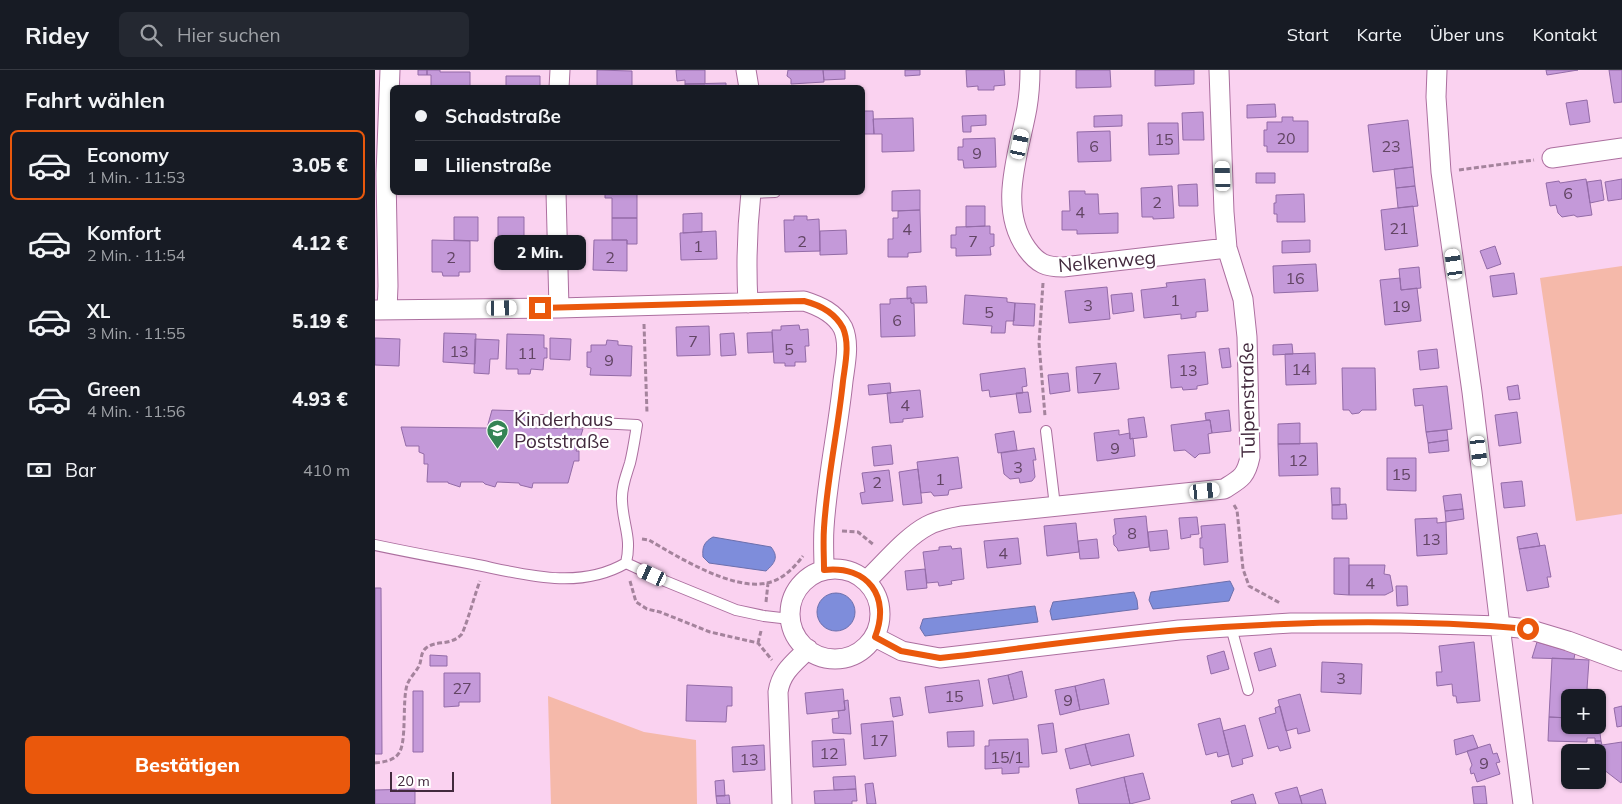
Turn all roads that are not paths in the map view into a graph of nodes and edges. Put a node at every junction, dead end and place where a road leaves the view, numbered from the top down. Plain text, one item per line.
1 (389, 70) edge
2 (559, 70) edge
3 (746, 70) edge
4 (1030, 70) edge
5 (1219, 70) edge
6 (1437, 70) edge
7 (559, 85) edge
8 (748, 85) edge
9 (1622, 148) edge
10 (1552, 158) road end
11 (556, 195) edge
12 (751, 195) edge
13 (1227, 248) junction
14 (747, 303) junction
15 (559, 308) junction
16 (381, 310) edge
17 (541, 420) dead end
18 (1046, 432) road end
19 (1055, 506) junction
20 (375, 545) edge
21 (626, 563) junction
22 (824, 570) junction
23 (866, 581) junction
24 (790, 619) junction
25 (1500, 626) junction
26 (1231, 627) junction
27 (875, 637) junction
28 (808, 649) junction
29 (1622, 661) edge
30 (1248, 690) dead end
31 (782, 804) edge
32 (1523, 804) edge

1 - 16 street
2 - 7 street
3 - 8 street
4 - 13 street, Nelkenweg
5 - 13 street, Tulpenstraße
6 - 25 street
9 - 10 street
11 - 15 street
12 - 14 street
13 - 19 street, Tulpenstraße
14 - 15 street
14 - 22 street
15 - 16 street
17 - 21 lane
18 - 19 lane
19 - 23 street
20 - 21 lane
21 - 24 lane
22 - 23 street
22 - 24 street
23 - 27 street
24 - 28 street
25 - 26 street
25 - 29 street
25 - 32 street
26 - 27 street
26 - 30 lane
27 - 28 street
28 - 31 street

